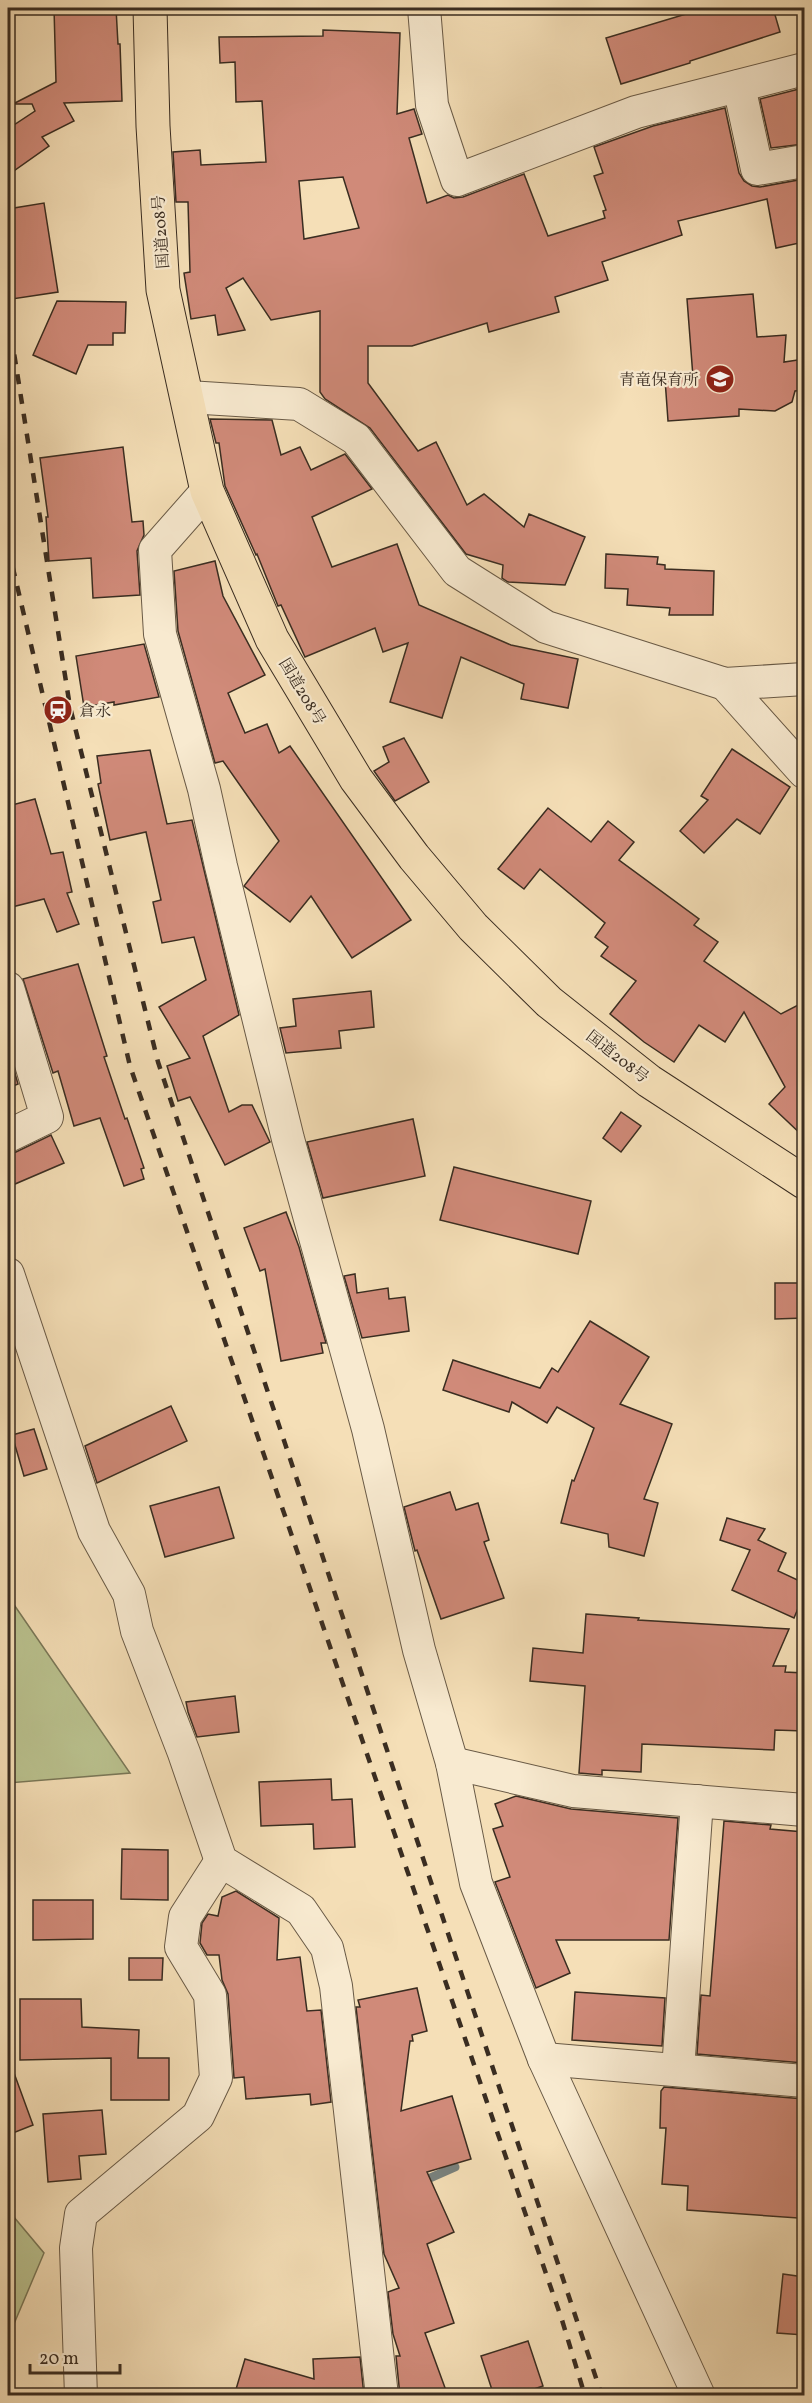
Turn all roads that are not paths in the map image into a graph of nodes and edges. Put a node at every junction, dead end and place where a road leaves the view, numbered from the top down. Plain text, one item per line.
1 (150, 8) edge
2 (424, 8) edge
3 (804, 69) edge
4 (739, 86) junction
5 (804, 161) edge
6 (188, 397) junction
7 (207, 491) junction
8 (804, 679) edge
9 (726, 684) junction
10 (804, 772) edge
11 (8, 988) edge
12 (8, 1136) edge
13 (804, 1182) edge
14 (8, 1274) edge
15 (452, 1763) junction
16 (697, 1801) junction
17 (804, 1810) edge
18 (221, 1861) junction
19 (544, 2059) junction
20 (678, 2070) junction
21 (804, 2081) edge
22 (81, 2396) edge
23 (382, 2396) edge
24 (699, 2396) edge

1 - 6 highway, 国道208号
2 - 4 street
3 - 4 street
4 - 5 street
6 - 7 highway, 国道208号
6 - 9 street
7 - 13 highway, 国道208号
7 - 15 street
8 - 9 street
9 - 10 street
11 - 12 street
14 - 18 street
15 - 16 street
15 - 19 street
16 - 17 street
16 - 20 street
18 - 22 street
18 - 23 street
19 - 20 street
19 - 24 street
20 - 21 street

